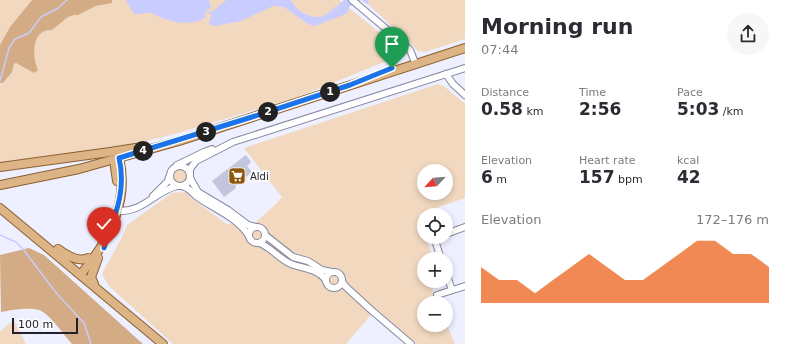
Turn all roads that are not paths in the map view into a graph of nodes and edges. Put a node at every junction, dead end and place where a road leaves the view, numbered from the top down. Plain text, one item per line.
1 (352, 0) edge
2 (465, 44) edge
3 (465, 48) edge
4 (415, 63) junction
5 (465, 68) edge
6 (446, 74) junction
7 (465, 95) edge
8 (179, 141) junction
9 (225, 145) junction
10 (116, 159) junction
11 (0, 167) edge
12 (173, 167) junction
13 (190, 176) junction
14 (169, 177) junction
15 (4, 184) edge
16 (179, 186) junction
17 (144, 205) junction
18 (0, 208) edge
19 (115, 210) junction
20 (21, 225) junction
21 (256, 227) junction
22 (465, 227) edge
23 (453, 231) edge
24 (265, 235) junction
25 (249, 236) junction
26 (108, 238) junction
27 (259, 243) junction
28 (88, 258) junction
29 (78, 272) junction
30 (332, 272) junction
31 (326, 281) junction
32 (342, 281) junction
33 (465, 286) edge
34 (96, 287) junction
35 (337, 288) junction
36 (452, 290) joint
37 (437, 294) dead end
38 (370, 309) junction
39 (163, 344) edge
40 (411, 344) edge

1 - 4 street
2 - 4 main road
3 - 4 main road
4 - 8 main road
5 - 6 street
6 - 7 street
6 - 9 street
8 - 10 main road
8 - 11 main road
9 - 12 street
9 - 13 street
10 - 15 main road
10 - 19 main road
12 - 13 street
12 - 14 street
13 - 16 street
13 - 21 street
14 - 16 street
14 - 17 street
16 - 17 street
16 - 25 street
17 - 19 street
18 - 20 main road
19 - 26 main road
19 - 28 main road
20 - 28 main road
20 - 29 main road
21 - 24 street
21 - 25 street
22 - 23 street
24 - 27 street
24 - 30 street
25 - 27 street
26 - 29 main road
26 - 34 main road
27 - 31 street
28 - 29 main road
29 - 34 main road
30 - 31 street
30 - 32 street
31 - 35 street
32 - 35 street
32 - 38 street
33 - 36 street
34 - 39 main road
35 - 38 street
36 - 37 street
38 - 40 street

